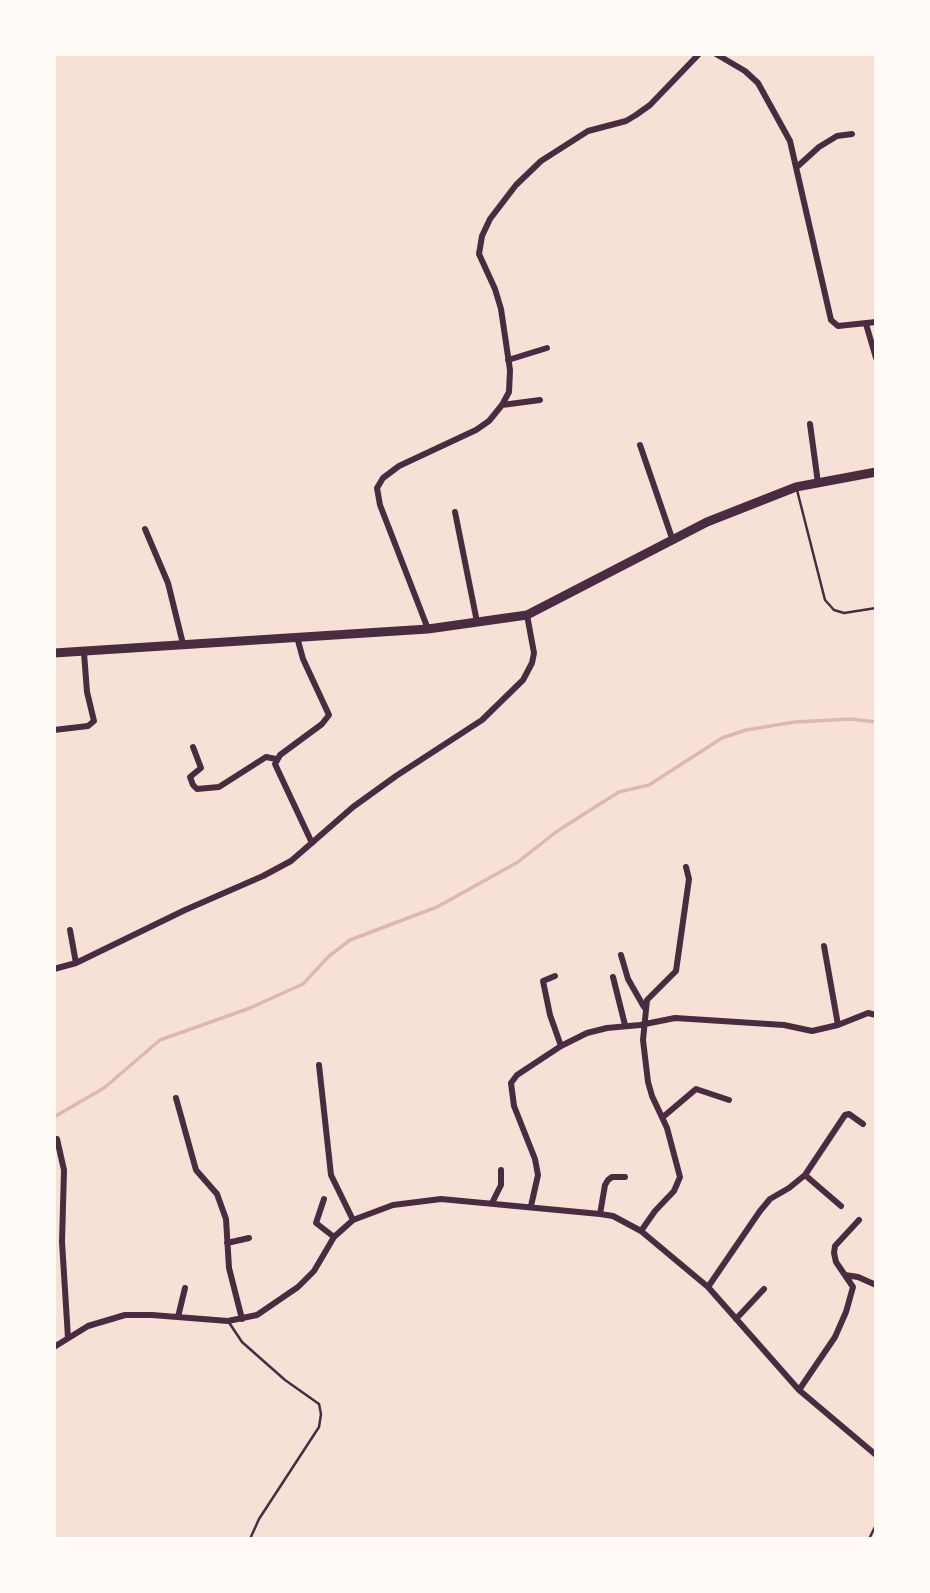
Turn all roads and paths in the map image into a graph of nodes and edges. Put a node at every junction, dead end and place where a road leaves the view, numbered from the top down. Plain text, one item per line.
1 (699, 54) edge
2 (716, 54) edge
3 (852, 134) dead end
4 (798, 166) junction
5 (876, 322) edge
6 (866, 324) junction
7 (547, 348) dead end
8 (876, 358) edge
9 (508, 360) junction
10 (540, 400) dead end
11 (502, 405) junction
12 (810, 424) dead end
13 (640, 445) dead end
14 (876, 472) edge
15 (818, 483) junction
16 (796, 487) junction
17 (455, 512) dead end
18 (145, 529) dead end
19 (673, 541) junction
20 (876, 608) edge
21 (527, 615) junction
22 (477, 622) junction
23 (428, 629) junction
24 (297, 637) junction
25 (183, 644) junction
26 (54, 653) edge
27 (84, 653) junction
28 (54, 730) edge
29 (193, 747) dead end
30 (276, 759) junction
31 (312, 843) junction
32 (686, 867) dead end
33 (71, 930) dead end
34 (824, 946) dead end
35 (621, 955) dead end
36 (76, 963) junction
37 (54, 969) edge
38 (555, 976) dead end
39 (614, 977) dead end
40 (644, 1007) junction
41 (876, 1014) edge
42 (625, 1025) junction
43 (644, 1025) junction
44 (838, 1025) junction
45 (561, 1046) junction
46 (319, 1065) dead end
47 (176, 1098) dead end
48 (729, 1100) dead end
49 (663, 1117) junction
50 (863, 1124) dead end
51 (57, 1139) dead end
52 (501, 1170) dead end
53 (805, 1175) junction
54 (625, 1177) dead end
55 (324, 1199) dead end
56 (58, 1202) edge
57 (492, 1203) junction
58 (531, 1206) junction
59 (841, 1206) dead end
60 (600, 1214) junction
61 (353, 1220) junction
62 (859, 1220) dead end
63 (641, 1231) junction
64 (334, 1237) junction
65 (249, 1238) dead end
66 (62, 1242) junction
67 (227, 1242) junction
68 (54, 1243) edge
69 (845, 1275) junction
70 (876, 1285) edge
71 (708, 1287) junction
72 (186, 1288) dead end
73 (764, 1289) dead end
74 (178, 1317) junction
75 (242, 1319) junction
76 (736, 1319) junction
77 (228, 1321) junction
78 (68, 1338) junction
79 (54, 1347) edge
80 (799, 1390) junction
81 (876, 1455) edge
82 (876, 1525) edge
83 (250, 1539) edge
84 (869, 1539) edge

1 - 9 street
2 - 4 street
3 - 4 street
4 - 6 street
5 - 6 street
6 - 8 street
7 - 9 street
9 - 11 street
10 - 11 street
11 - 23 street
12 - 15 street
13 - 19 street
14 - 15 main road
15 - 16 main road
16 - 19 main road
16 - 20 lane
17 - 22 street
18 - 25 street
19 - 21 main road
21 - 22 main road
21 - 31 street
22 - 23 main road
23 - 24 main road
24 - 25 main road
24 - 30 street
25 - 27 main road
26 - 27 main road
27 - 28 street
29 - 30 street
30 - 31 street
31 - 36 street
32 - 40 street
33 - 36 street
34 - 44 street
35 - 40 street
36 - 37 street
38 - 45 street
39 - 42 street
40 - 43 street
41 - 44 street
42 - 43 street
42 - 45 street
43 - 44 street
43 - 49 street
45 - 58 street
46 - 61 street
47 - 67 street
48 - 49 street
49 - 63 street
50 - 53 street
51 - 56 street
52 - 57 street
53 - 59 street
53 - 71 street
54 - 60 street
55 - 64 street
56 - 66 street
57 - 58 street
57 - 61 street
58 - 60 street
60 - 63 street
61 - 64 street
62 - 69 street
63 - 71 street
64 - 75 street
65 - 67 street
66 - 68 street
66 - 78 street
67 - 75 street
69 - 70 street
69 - 80 street
71 - 76 street
72 - 74 street
73 - 76 street
74 - 77 street
74 - 78 street
75 - 77 street
76 - 80 street
77 - 83 lane
78 - 79 street
80 - 81 street
82 - 84 path

